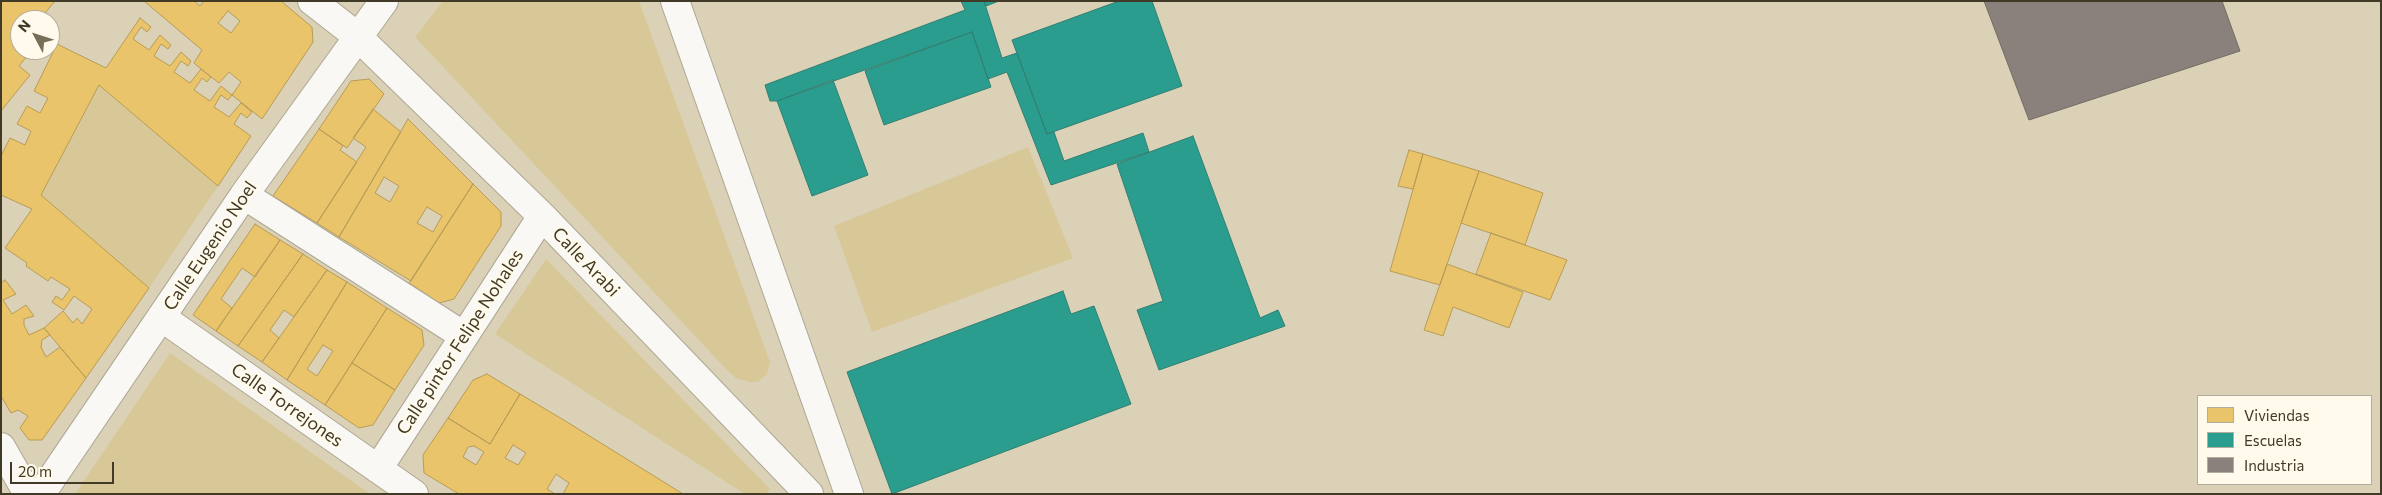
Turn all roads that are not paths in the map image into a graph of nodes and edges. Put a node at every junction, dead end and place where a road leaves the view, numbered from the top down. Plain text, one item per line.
1 (312, 1) edge
2 (384, 1) edge
3 (675, 1) edge
4 (357, 36) junction
5 (244, 195) junction
6 (542, 216) junction
7 (161, 317) junction
8 (464, 336) junction
9 (1, 446) edge
10 (378, 469) junction
11 (28, 494) edge
12 (41, 494) edge
13 (414, 494) edge
14 (809, 494) edge
15 (850, 494) edge

1 - 4 street, Calle Arabi
2 - 4 street, Calle Eugenio Noel
3 - 15 street
4 - 5 street, Calle Eugenio Noel
4 - 6 street, Calle Arabi
5 - 7 street, Calle Eugenio Noel
5 - 8 street
6 - 8 street, Calle pintor Felipe Nohales
6 - 14 street, Calle Arabi
7 - 10 street, Calle Torrejones
7 - 12 street, Calle Eugenio Noel
8 - 10 street, Calle pintor Felipe Nohales
9 - 11 street
10 - 13 street, Calle Torrejones

